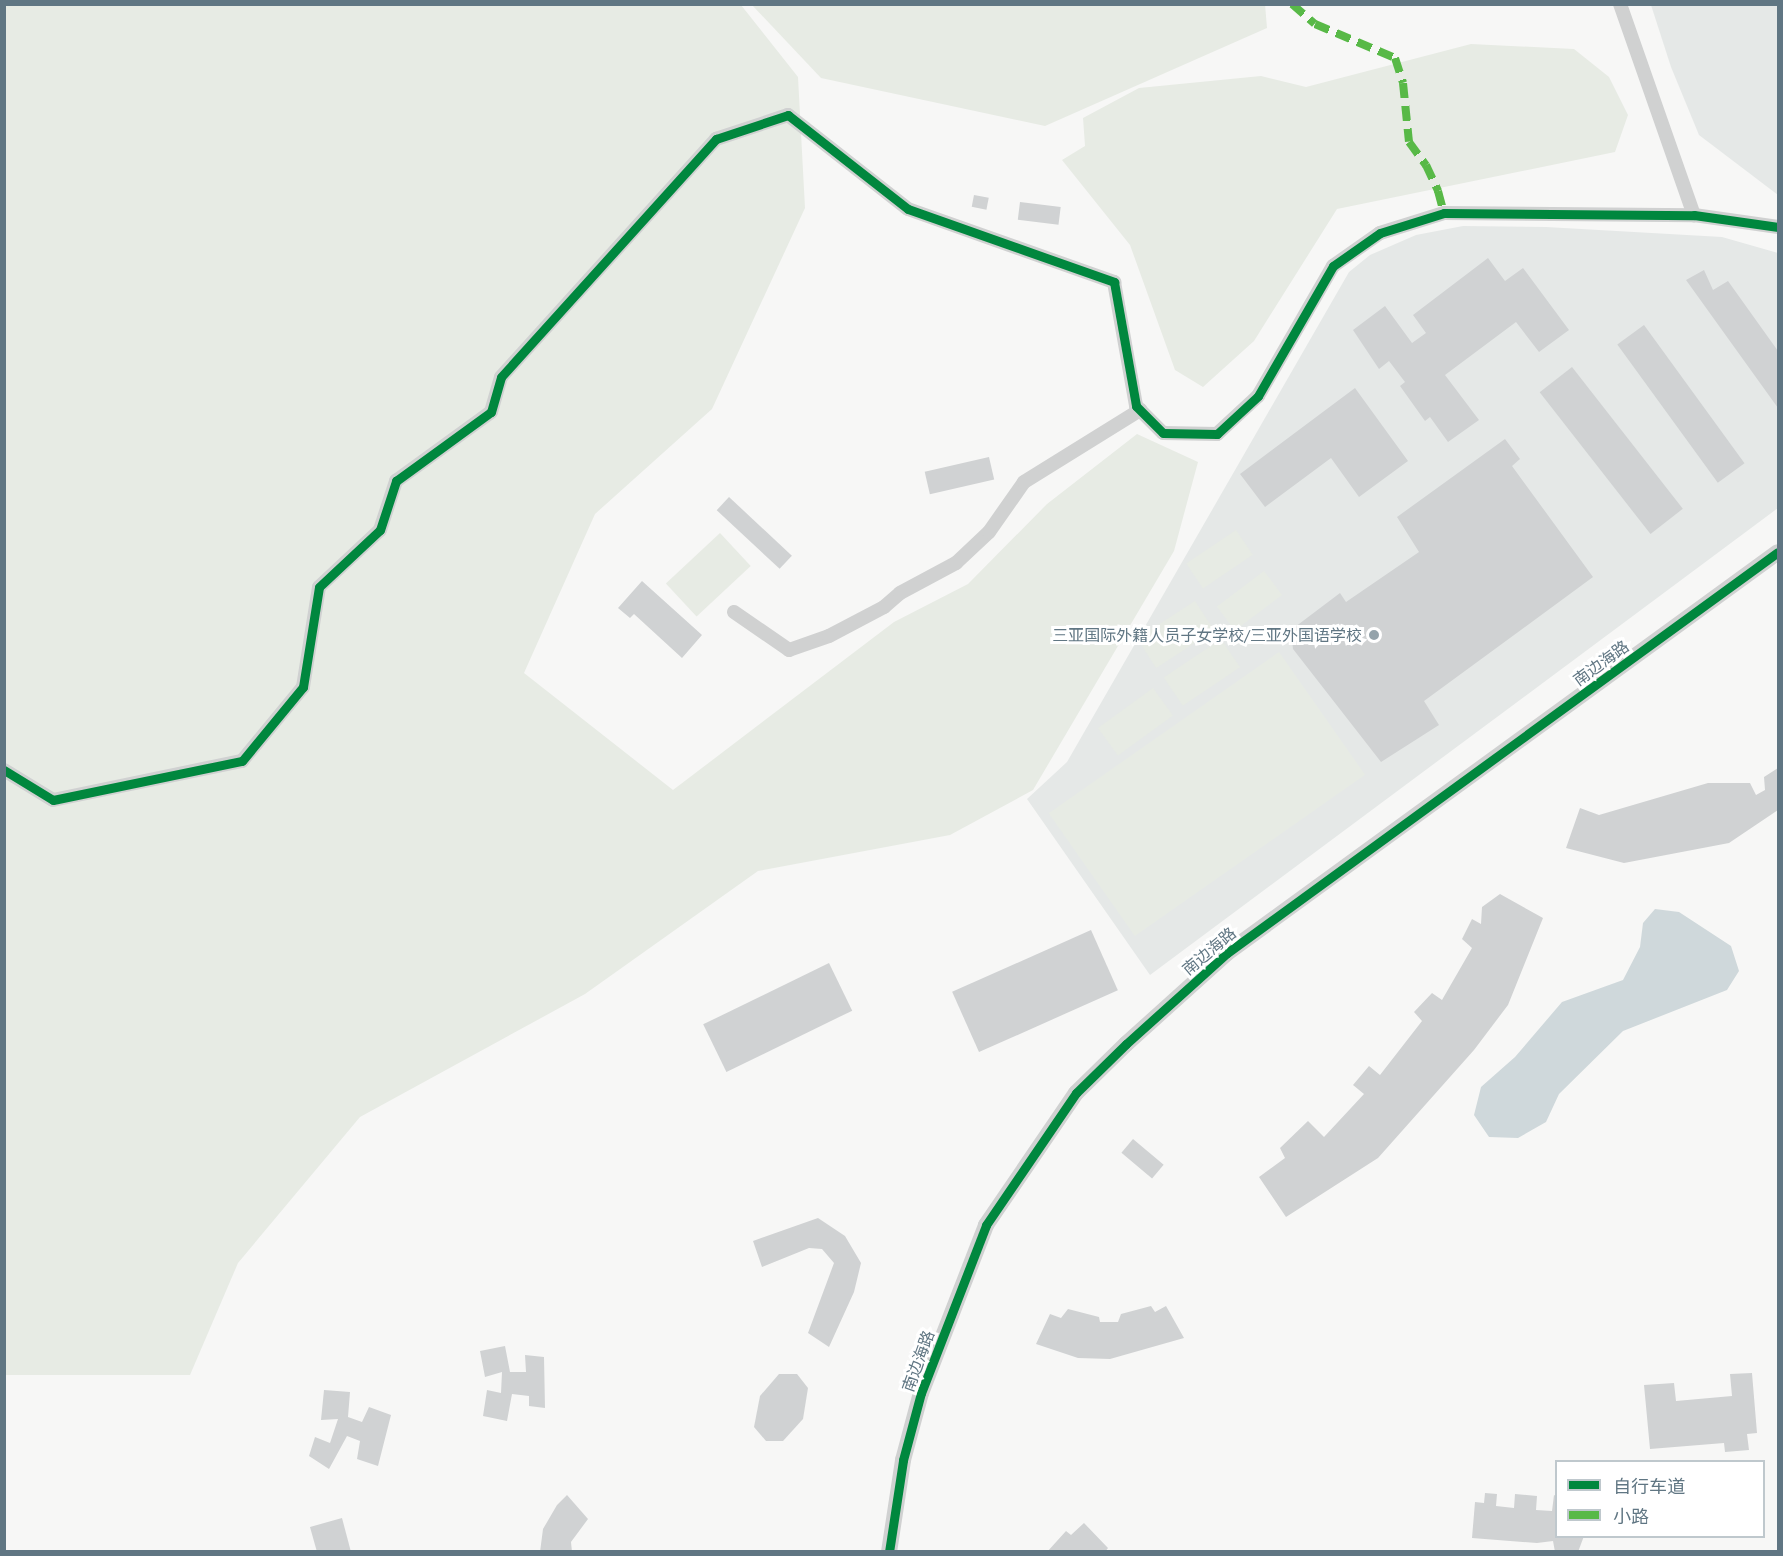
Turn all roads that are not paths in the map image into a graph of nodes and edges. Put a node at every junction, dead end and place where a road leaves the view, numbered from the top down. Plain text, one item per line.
1 (1620, 4) edge
2 (1694, 215) junction
3 (1779, 227) edge
4 (1140, 410) junction
5 (1779, 552) edge
6 (734, 612) dead end
7 (4, 770) edge
8 (889, 1551) edge

1 - 2 street
2 - 3 street
2 - 4 street
4 - 6 street
4 - 7 street
5 - 8 street, 南边海路

